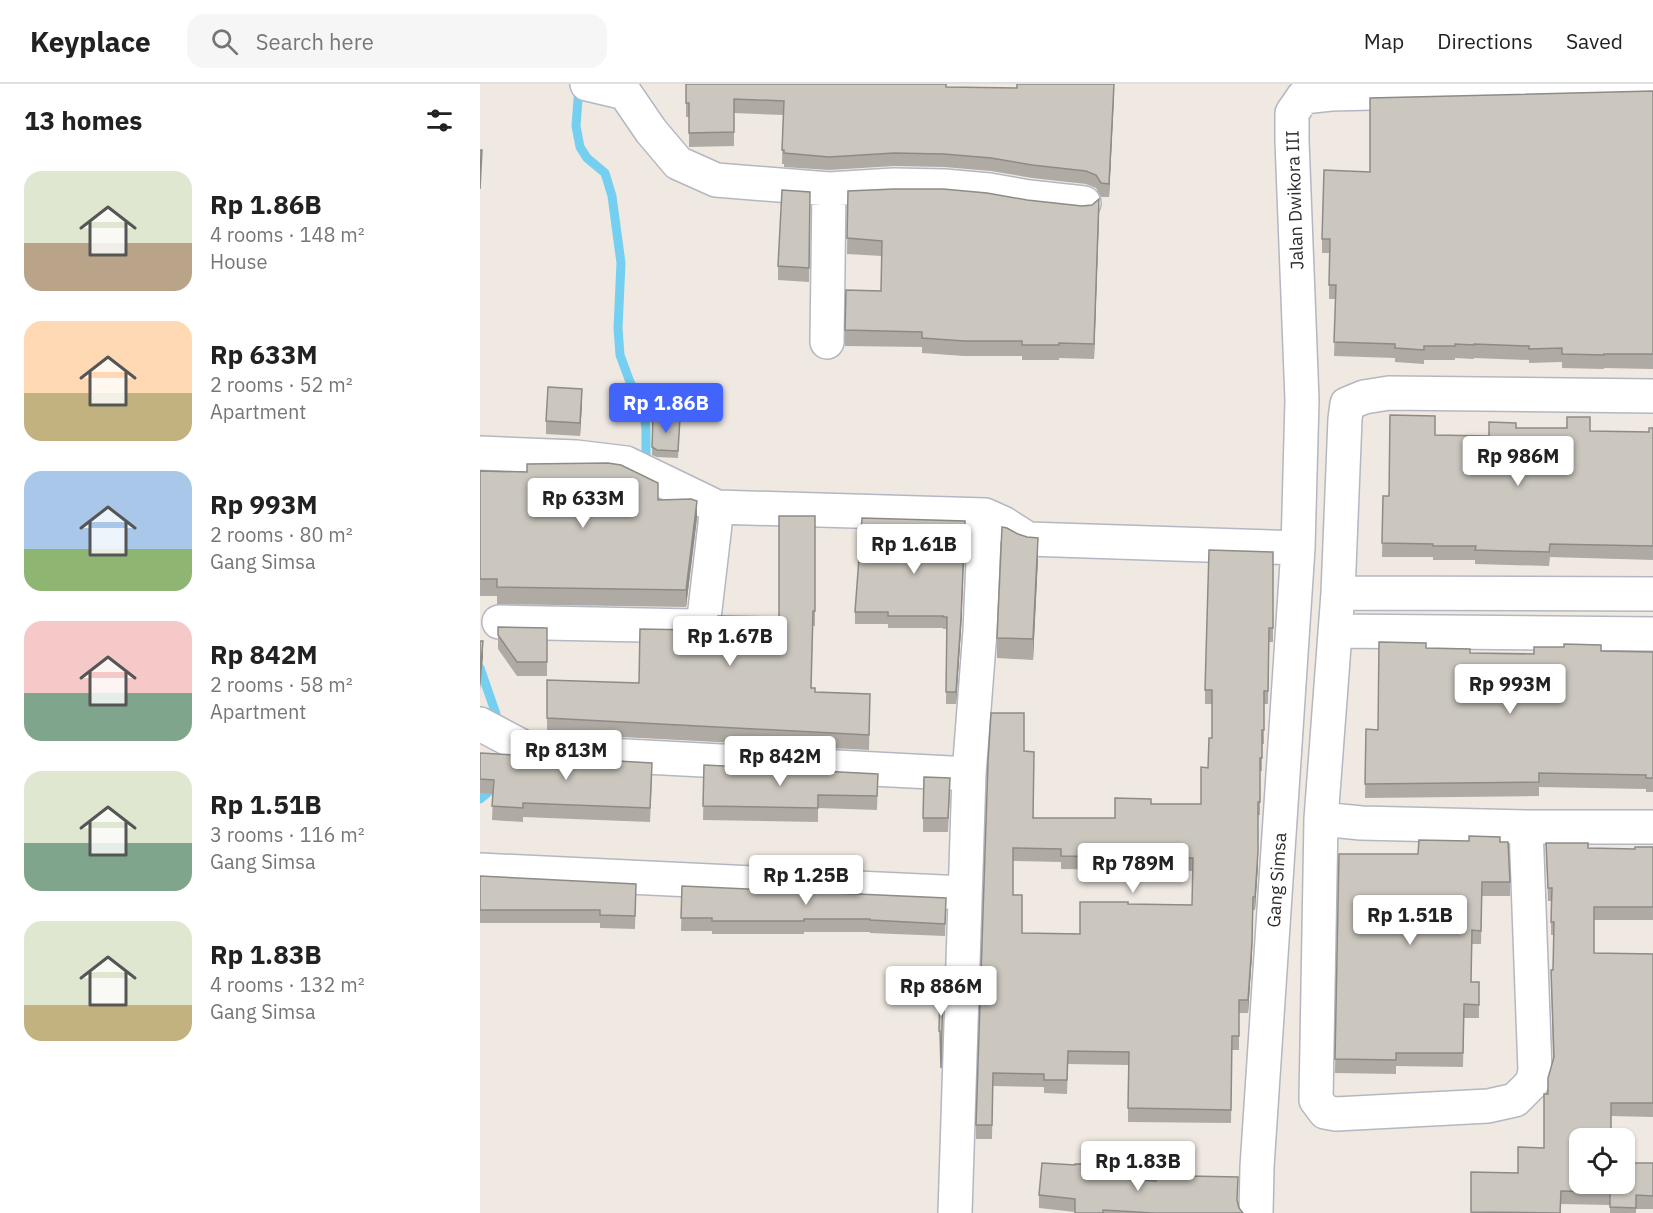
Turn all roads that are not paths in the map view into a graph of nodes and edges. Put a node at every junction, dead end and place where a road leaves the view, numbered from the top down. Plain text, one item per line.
1 (587, 84) edge
2 (1653, 86) edge
3 (829, 189) junction
4 (1084, 203) edge
5 (827, 342) dead end
6 (1653, 396) edge
7 (480, 453) edge
8 (705, 500) junction
9 (984, 515) junction
10 (1298, 548) junction
11 (1338, 593) junction
12 (1653, 594) edge
13 (499, 622) dead end
14 (1335, 631) junction
15 (1653, 634) edge
16 (480, 724) edge
17 (969, 774) junction
18 (1321, 819) junction
19 (1526, 827) junction
20 (1653, 827) edge
21 (480, 870) edge
22 (964, 893) junction
23 (955, 1213) edge
24 (1256, 1213) edge

1 - 3 street
2 - 10 street, Jalan Dwikora III
3 - 4 street
3 - 5 street
6 - 11 street
7 - 8 street
8 - 9 street
8 - 13 street
9 - 10 street
9 - 17 street
10 - 24 street, Gang Simsa
11 - 12 street
11 - 14 street
14 - 15 street
14 - 18 street
16 - 17 street
17 - 22 street
18 - 19 street
18 - 19 street
19 - 20 street
21 - 22 street
22 - 23 street

